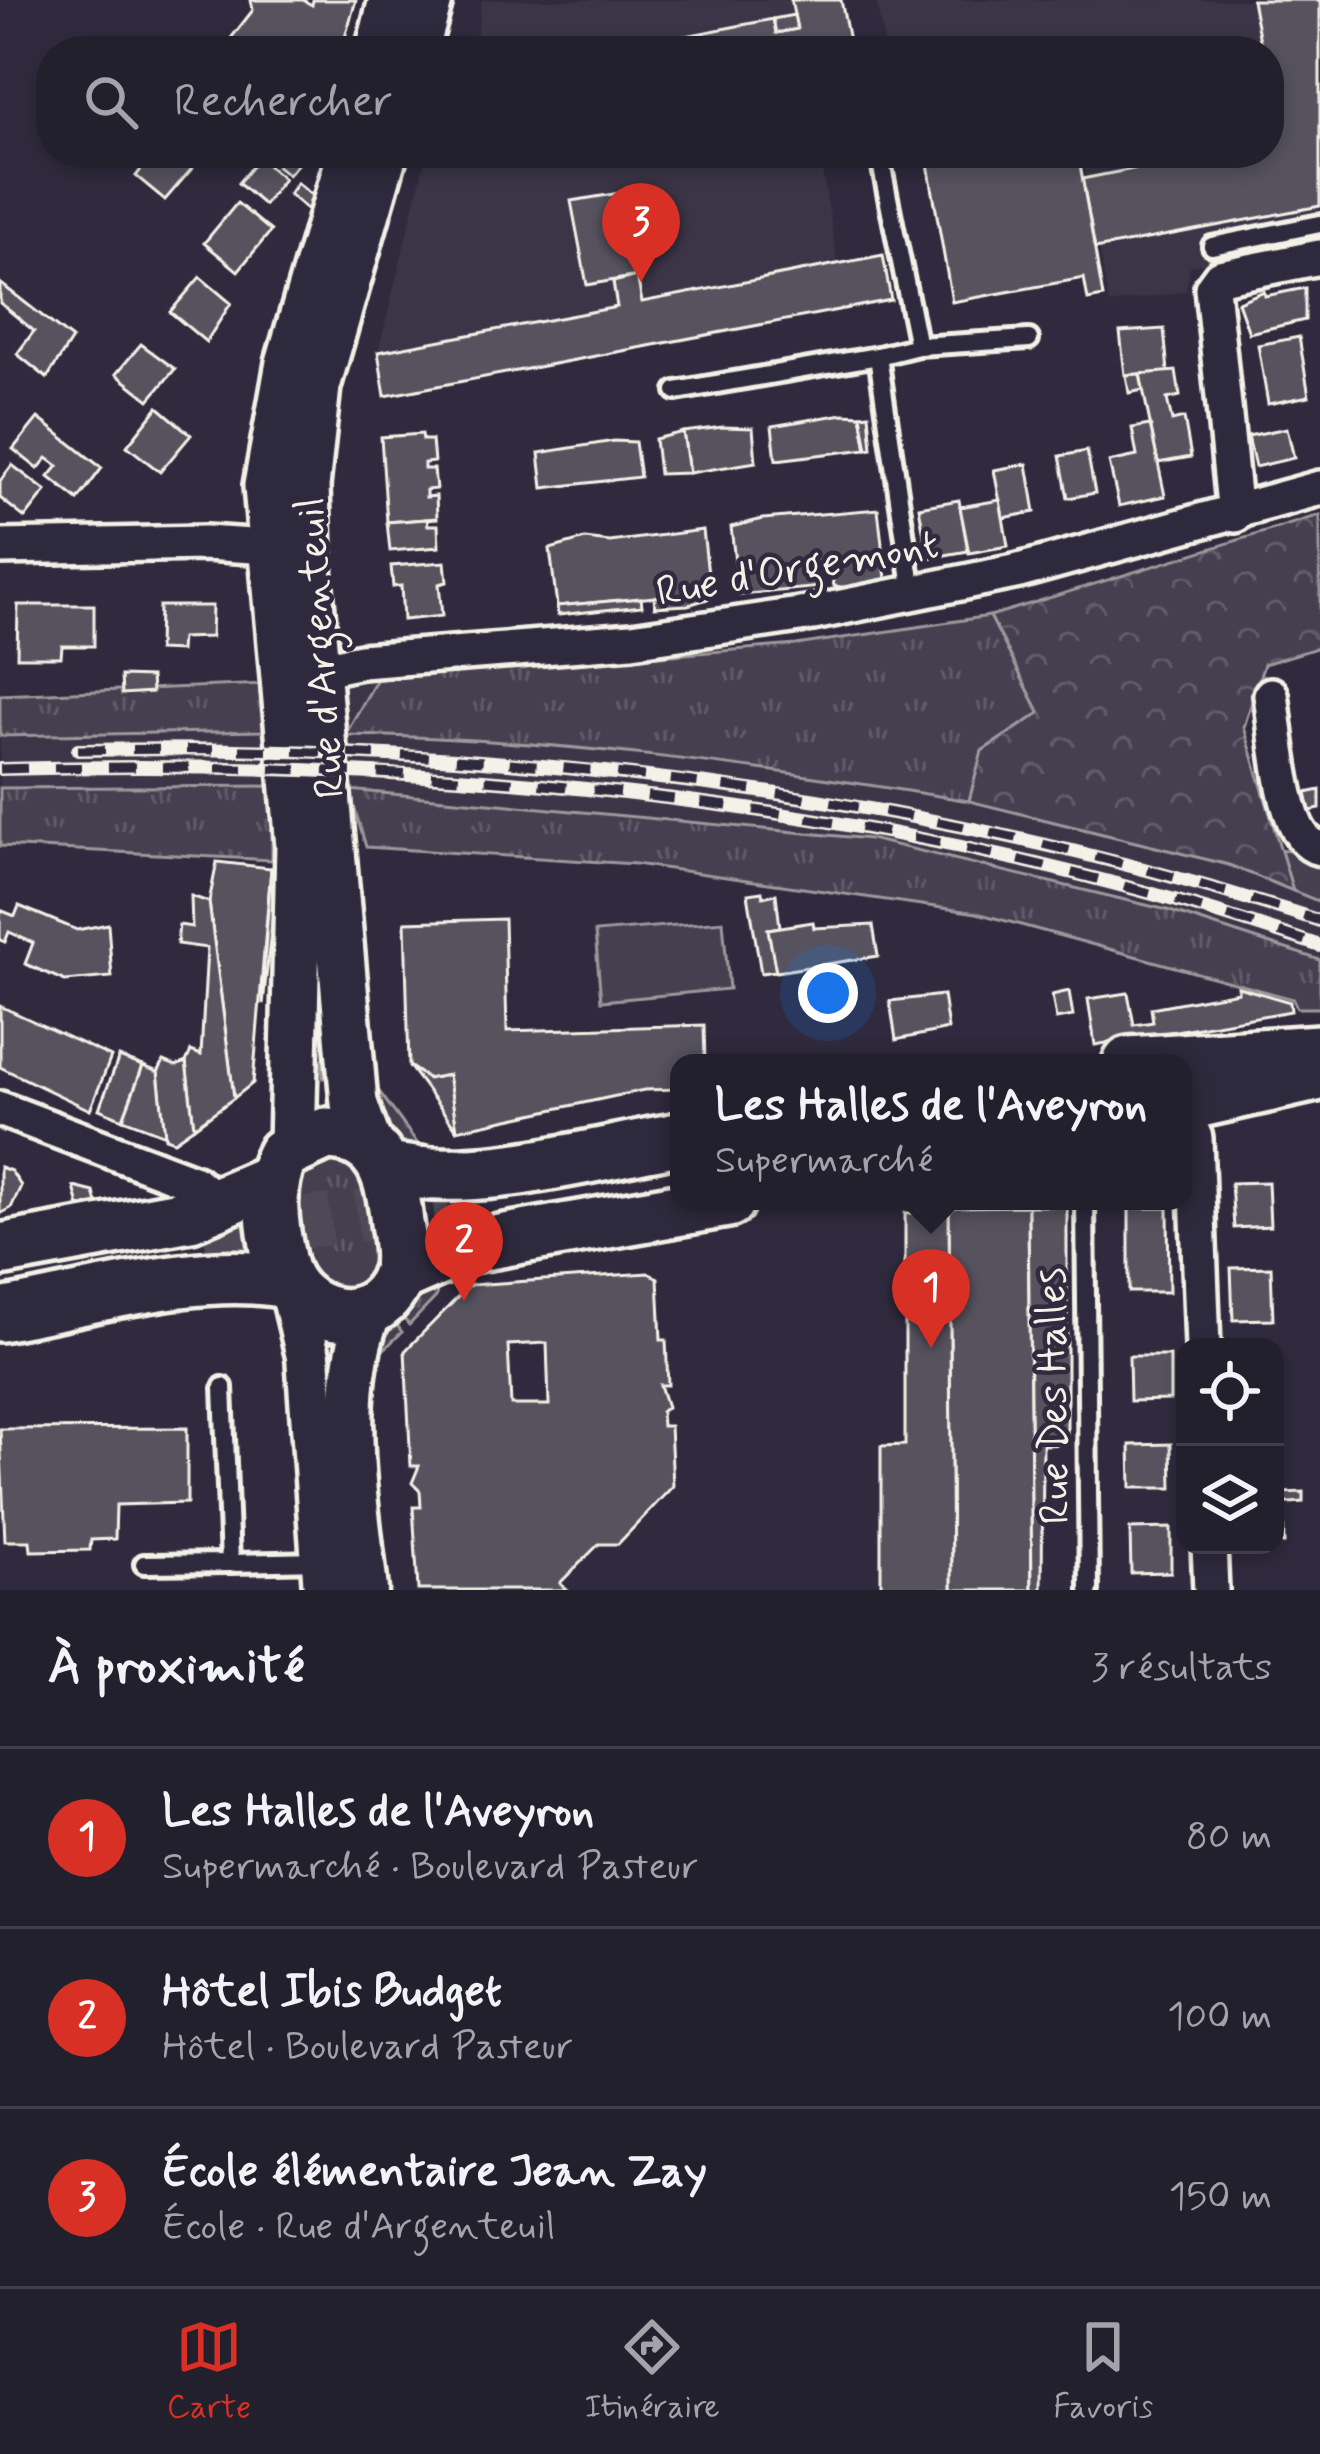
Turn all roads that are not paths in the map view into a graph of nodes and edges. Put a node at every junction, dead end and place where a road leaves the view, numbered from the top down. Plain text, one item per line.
1 (392, 0) edge
2 (429, 0) edge
3 (383, 36) edge
4 (419, 36) edge
5 (347, 168) edge
6 (380, 168) edge
7 (882, 168) edge
8 (1320, 224) edge
9 (1212, 246) dead end
10 (1320, 257) edge
11 (1029, 339) dead end
12 (918, 346) junction
13 (878, 356) junction
14 (676, 392) dead end
15 (1320, 488) edge
16 (1235, 515) junction
17 (0, 547) edge
18 (270, 547) junction
19 (309, 588) junction
20 (913, 593) junction
21 (300, 676) junction
22 (1271, 695) dead end
23 (1320, 848) edge
24 (1320, 1052) edge
25 (1247, 1053) junction
26 (1192, 1058) edge
27 (1192, 1070) edge
28 (1320, 1074) edge
29 (1192, 1105) edge
30 (0, 1109) edge
31 (1192, 1128) edge
32 (670, 1141) edge
33 (379, 1159) junction
34 (282, 1164) junction
35 (670, 1169) edge
36 (670, 1183) edge
37 (677, 1210) edge
38 (1085, 1210) edge
39 (208, 1231) junction
40 (0, 1250) edge
41 (0, 1272) edge
42 (289, 1288) junction
43 (0, 1290) edge
44 (386, 1290) junction
45 (0, 1316) edge
46 (1202, 1338) edge
47 (223, 1387) dead end
48 (1209, 1554) edge
49 (230, 1563) junction
50 (143, 1564) dead end
51 (323, 1575) edge
52 (365, 1590) edge
53 (1089, 1590) edge
54 (1211, 1590) edge

1 - 3 main road
2 - 4 main road
5 - 18 main road, Rue d'Argenteuil
6 - 19 main road, Rue d'Argenteuil
7 - 12 lane
8 - 9 lane
10 - 16 street
11 - 12 lane
12 - 13 lane
13 - 14 lane
13 - 20 lane
15 - 16 street, Rue d'Orgemont
16 - 20 street, Rue d'Orgemont
17 - 18 street
18 - 19 street
18 - 21 main road, Rue d'Argenteuil
19 - 21 main road, Rue d'Argenteuil
20 - 21 street, Rue d'Orgemont
21 - 33 main road, Rue d'Argenteuil
21 - 34 main road, Rue d'Argenteuil
22 - 23 street
24 - 25 main road
25 - 26 main road
25 - 27 main road
28 - 29 main road
30 - 39 street
31 - 46 street
32 - 33 main road
33 - 34 main road
33 - 44 main road
34 - 39 main road
34 - 42 main road
35 - 36 main road
37 - 44 main road
38 - 53 lane, Rue Des Halles
39 - 40 main road
39 - 41 main road
39 - 43 main road
42 - 44 main road
42 - 45 main road
42 - 51 street
44 - 52 street
47 - 49 lane
48 - 54 street
49 - 50 lane
49 - 51 lane

